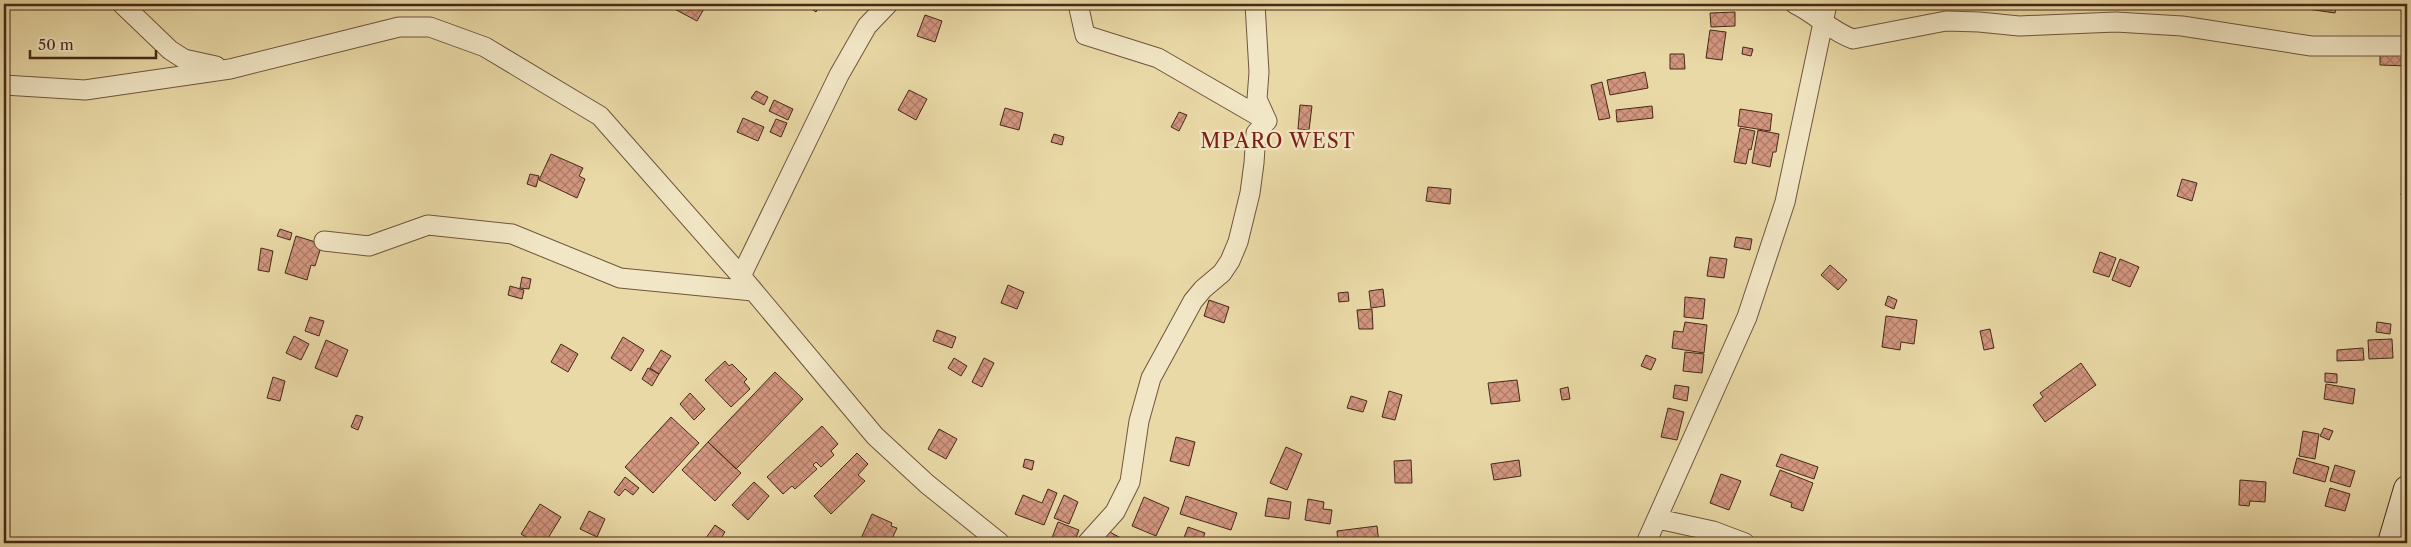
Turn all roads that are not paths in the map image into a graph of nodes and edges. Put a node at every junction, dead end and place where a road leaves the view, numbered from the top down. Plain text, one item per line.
1 (122, 4) edge
2 (888, 4) edge
3 (1078, 4) edge
4 (1255, 4) edge
5 (1795, 4) edge
6 (1825, 12) edge
7 (2407, 46) edge
8 (230, 69) junction
9 (4, 85) edge
10 (1267, 121) junction
11 (324, 241) dead end
12 (747, 283) junction
13 (2407, 489) edge
14 (1658, 519) junction
15 (1000, 543) edge
16 (1087, 543) edge
17 (1646, 543) edge
18 (1744, 543) edge
19 (2391, 543) edge

1 - 8 street
2 - 12 street
3 - 10 street
4 - 10 street
5 - 6 street
6 - 7 street
6 - 14 street
8 - 9 street
8 - 12 street
10 - 16 street
11 - 12 street
12 - 15 street
13 - 19 main road
14 - 17 street
14 - 18 street

